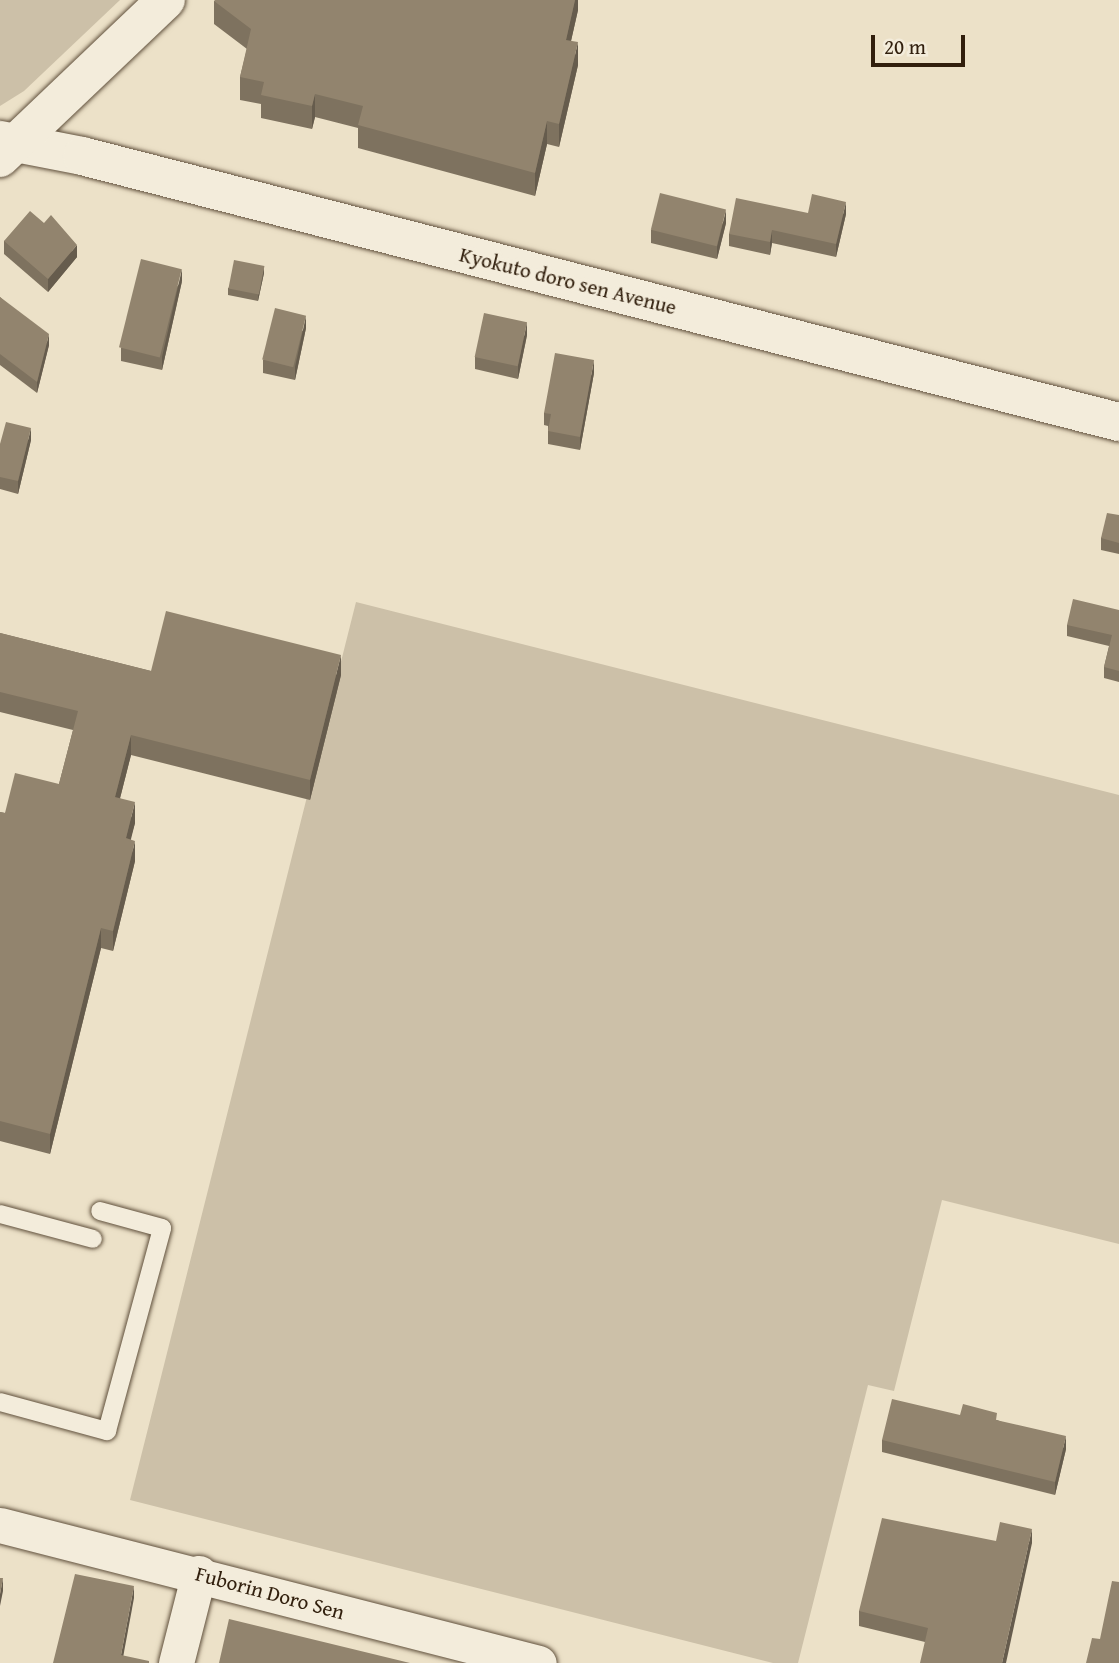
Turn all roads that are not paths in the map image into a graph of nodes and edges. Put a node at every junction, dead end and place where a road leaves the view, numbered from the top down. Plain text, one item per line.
1 (166, 0) edge
2 (5, 147) edge
3 (1119, 422) edge
4 (100, 1211) dead end
5 (0, 1214) edge
6 (93, 1239) dead end
7 (0, 1402) edge
8 (0, 1525) edge
9 (199, 1573) junction
10 (437, 1651) edge
11 (176, 1663) edge
12 (539, 1663) edge

1 - 2 street
2 - 3 street, Kyokuto doro sen Avenue
4 - 7 lane
5 - 6 lane
8 - 9 street, Fuborin Doro Sen
9 - 10 street, Fuborin Doro Sen
9 - 11 street
10 - 12 street, Fuborin Doro Sen

